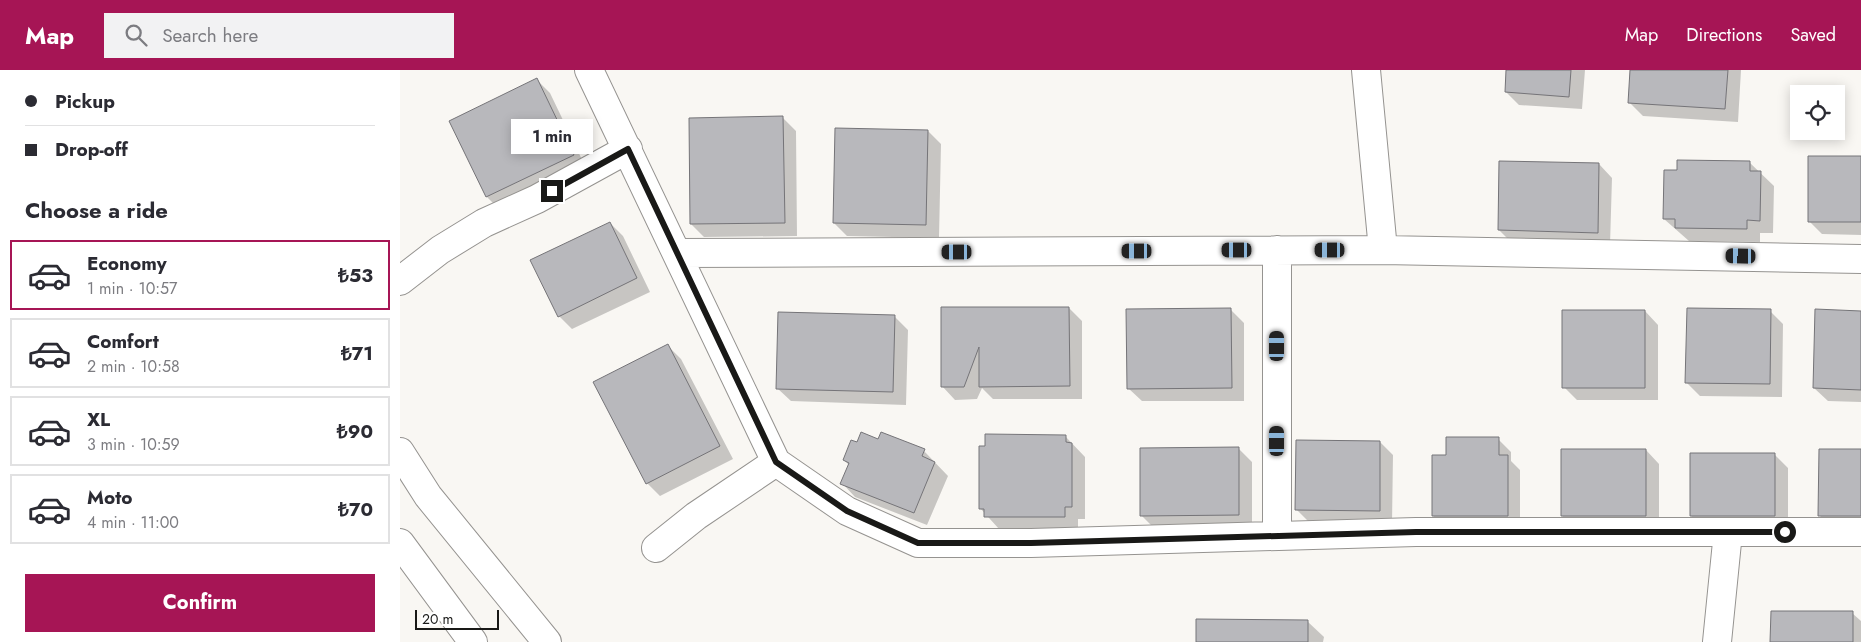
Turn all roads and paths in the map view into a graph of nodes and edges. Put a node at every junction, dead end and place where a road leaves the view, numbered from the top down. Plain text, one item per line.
1 (589, 70) edge
2 (1366, 70) edge
3 (628, 149) junction
4 (1277, 250) junction
5 (1383, 250) junction
6 (677, 253) junction
7 (1861, 259) edge
8 (400, 281) edge
9 (400, 452) edge
10 (776, 462) junction
11 (1728, 532) junction
12 (1861, 532) edge
13 (1277, 536) junction
14 (400, 543) edge
15 (656, 548) dead end
16 (473, 642) edge
17 (546, 642) edge
18 (1717, 642) edge

1 - 3 street
2 - 5 street
3 - 6 street
3 - 8 street
4 - 5 street
4 - 6 street
4 - 13 street
5 - 7 street
6 - 10 street
9 - 17 street
10 - 13 street
10 - 15 street
11 - 12 street
11 - 13 street
11 - 18 street
14 - 16 street

